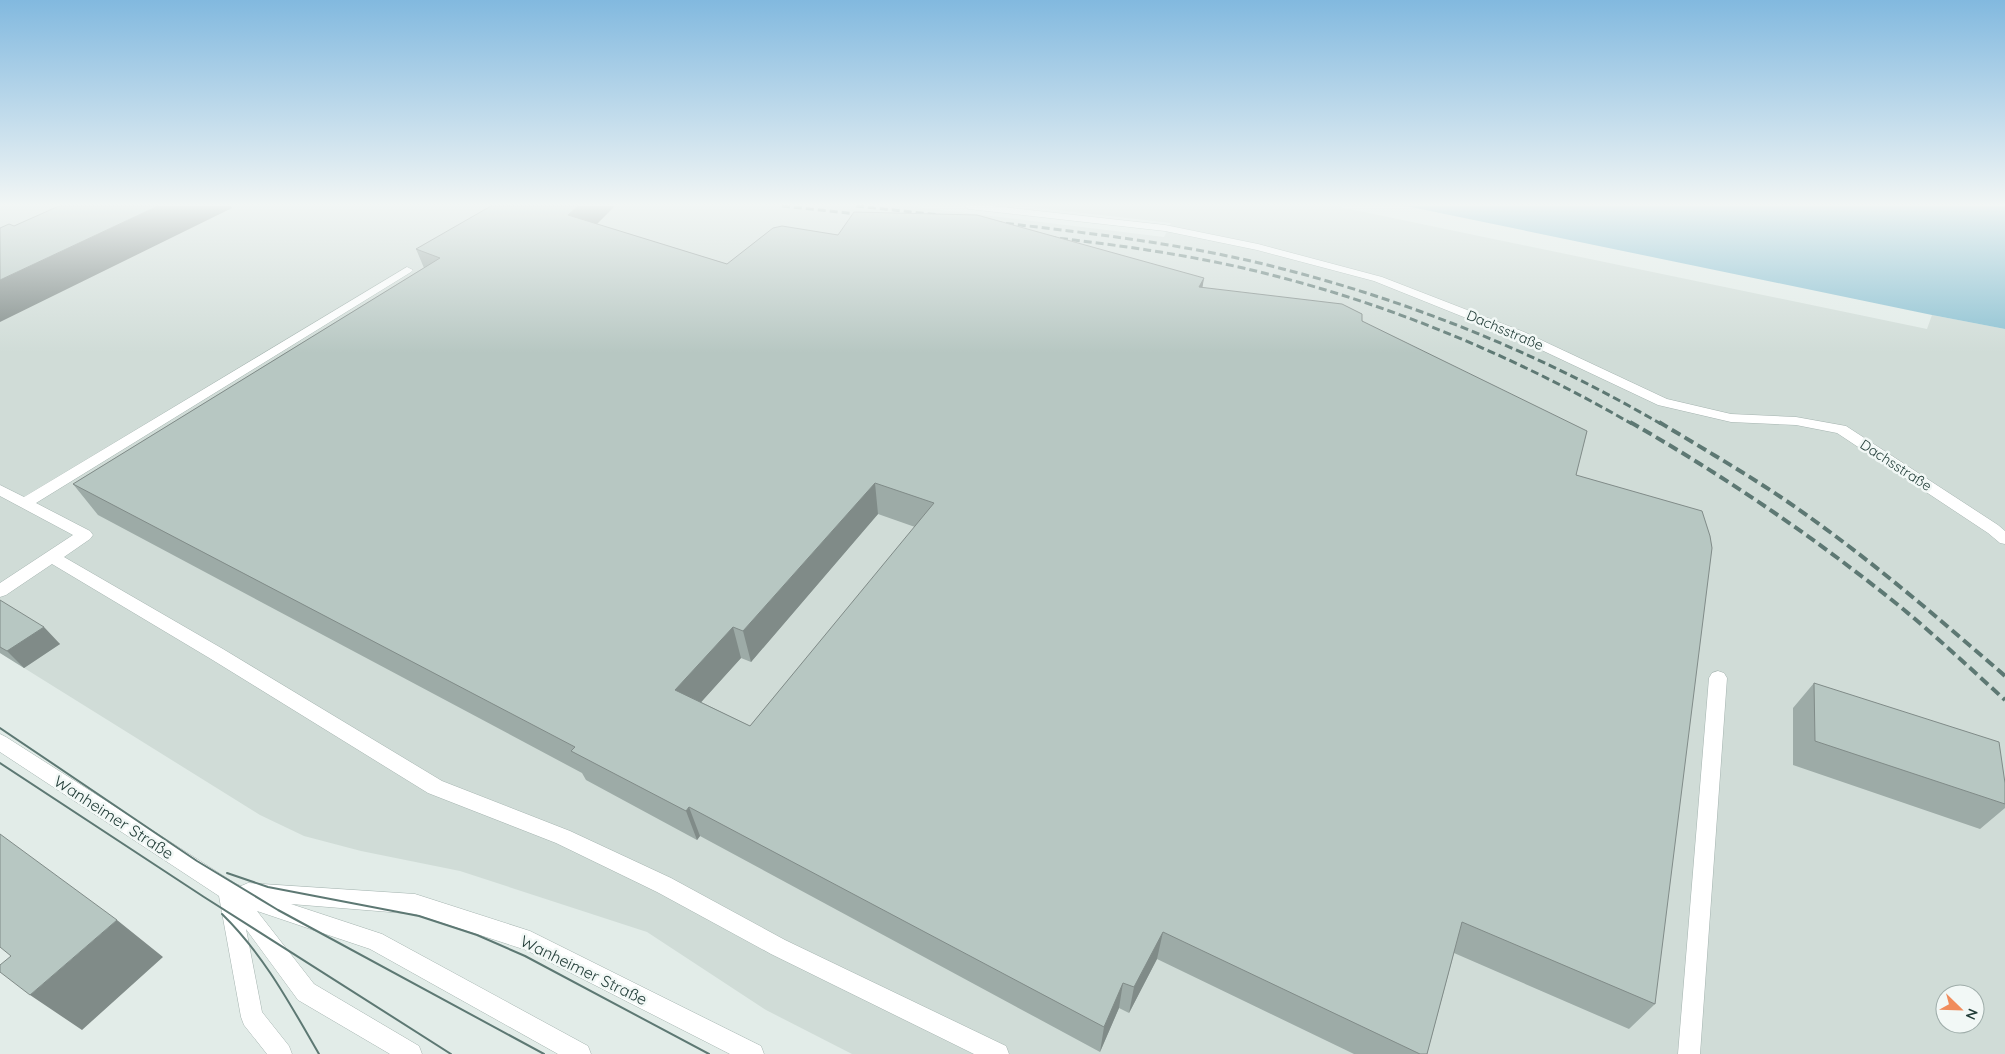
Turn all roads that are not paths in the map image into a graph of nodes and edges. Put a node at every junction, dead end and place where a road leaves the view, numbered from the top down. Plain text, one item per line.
1 (1286, 255) edge
2 (407, 270) dead end
3 (0, 490) edge
4 (25, 503) junction
5 (2005, 539) edge
6 (52, 557) junction
7 (0, 591) edge
8 (1718, 678) dead end
9 (0, 742) edge
10 (229, 891) junction
11 (281, 1054) edge
12 (411, 1054) edge
13 (580, 1054) edge
14 (753, 1054) edge
15 (998, 1054) edge
16 (1689, 1054) edge

1 - 5 street, Dachsstraße
2 - 4 street
3 - 4 street
4 - 6 street
6 - 7 street
6 - 15 street
8 - 16 street
9 - 10 street, Wanheimer Straße
10 - 11 street
10 - 12 street, Wanheimer Straße
10 - 13 street, Wanheimer Straße
10 - 14 street, Wanheimer Straße

